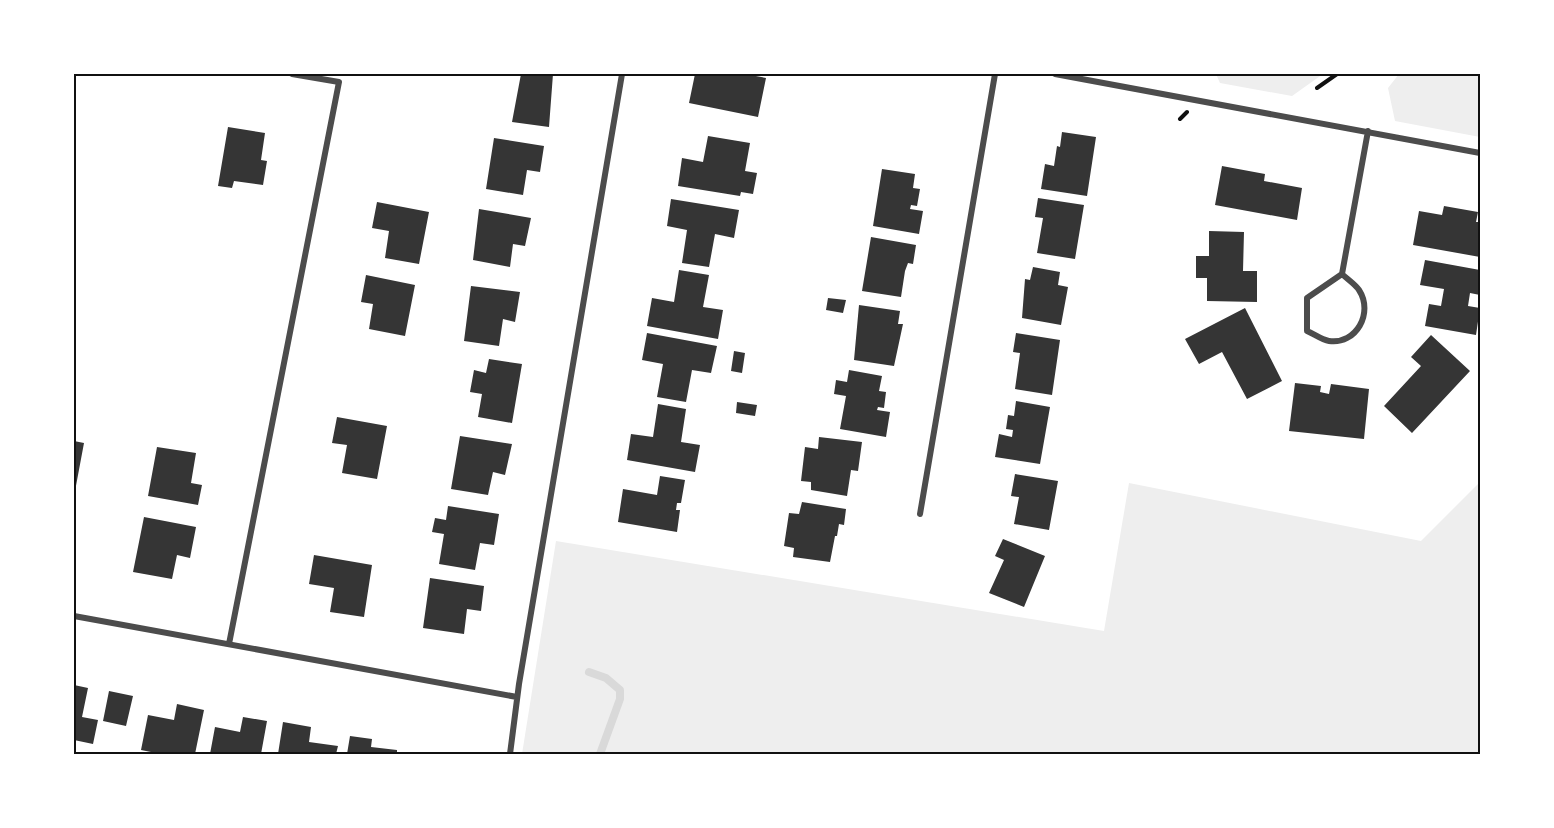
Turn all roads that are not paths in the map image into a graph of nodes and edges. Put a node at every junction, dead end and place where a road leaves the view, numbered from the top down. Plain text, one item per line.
1 (292, 74) edge
2 (622, 74) edge
3 (995, 74) edge
4 (1055, 74) edge
5 (1368, 131) junction
6 (1480, 153) edge
7 (1342, 274) junction
8 (920, 514) dead end
9 (74, 616) edge
10 (230, 645) junction
11 (517, 697) junction
12 (510, 754) edge

1 - 10 street
2 - 11 street
3 - 8 street
4 - 5 street
5 - 6 street
5 - 7 street
7 - 7 street
9 - 10 street
10 - 11 street
11 - 12 street

